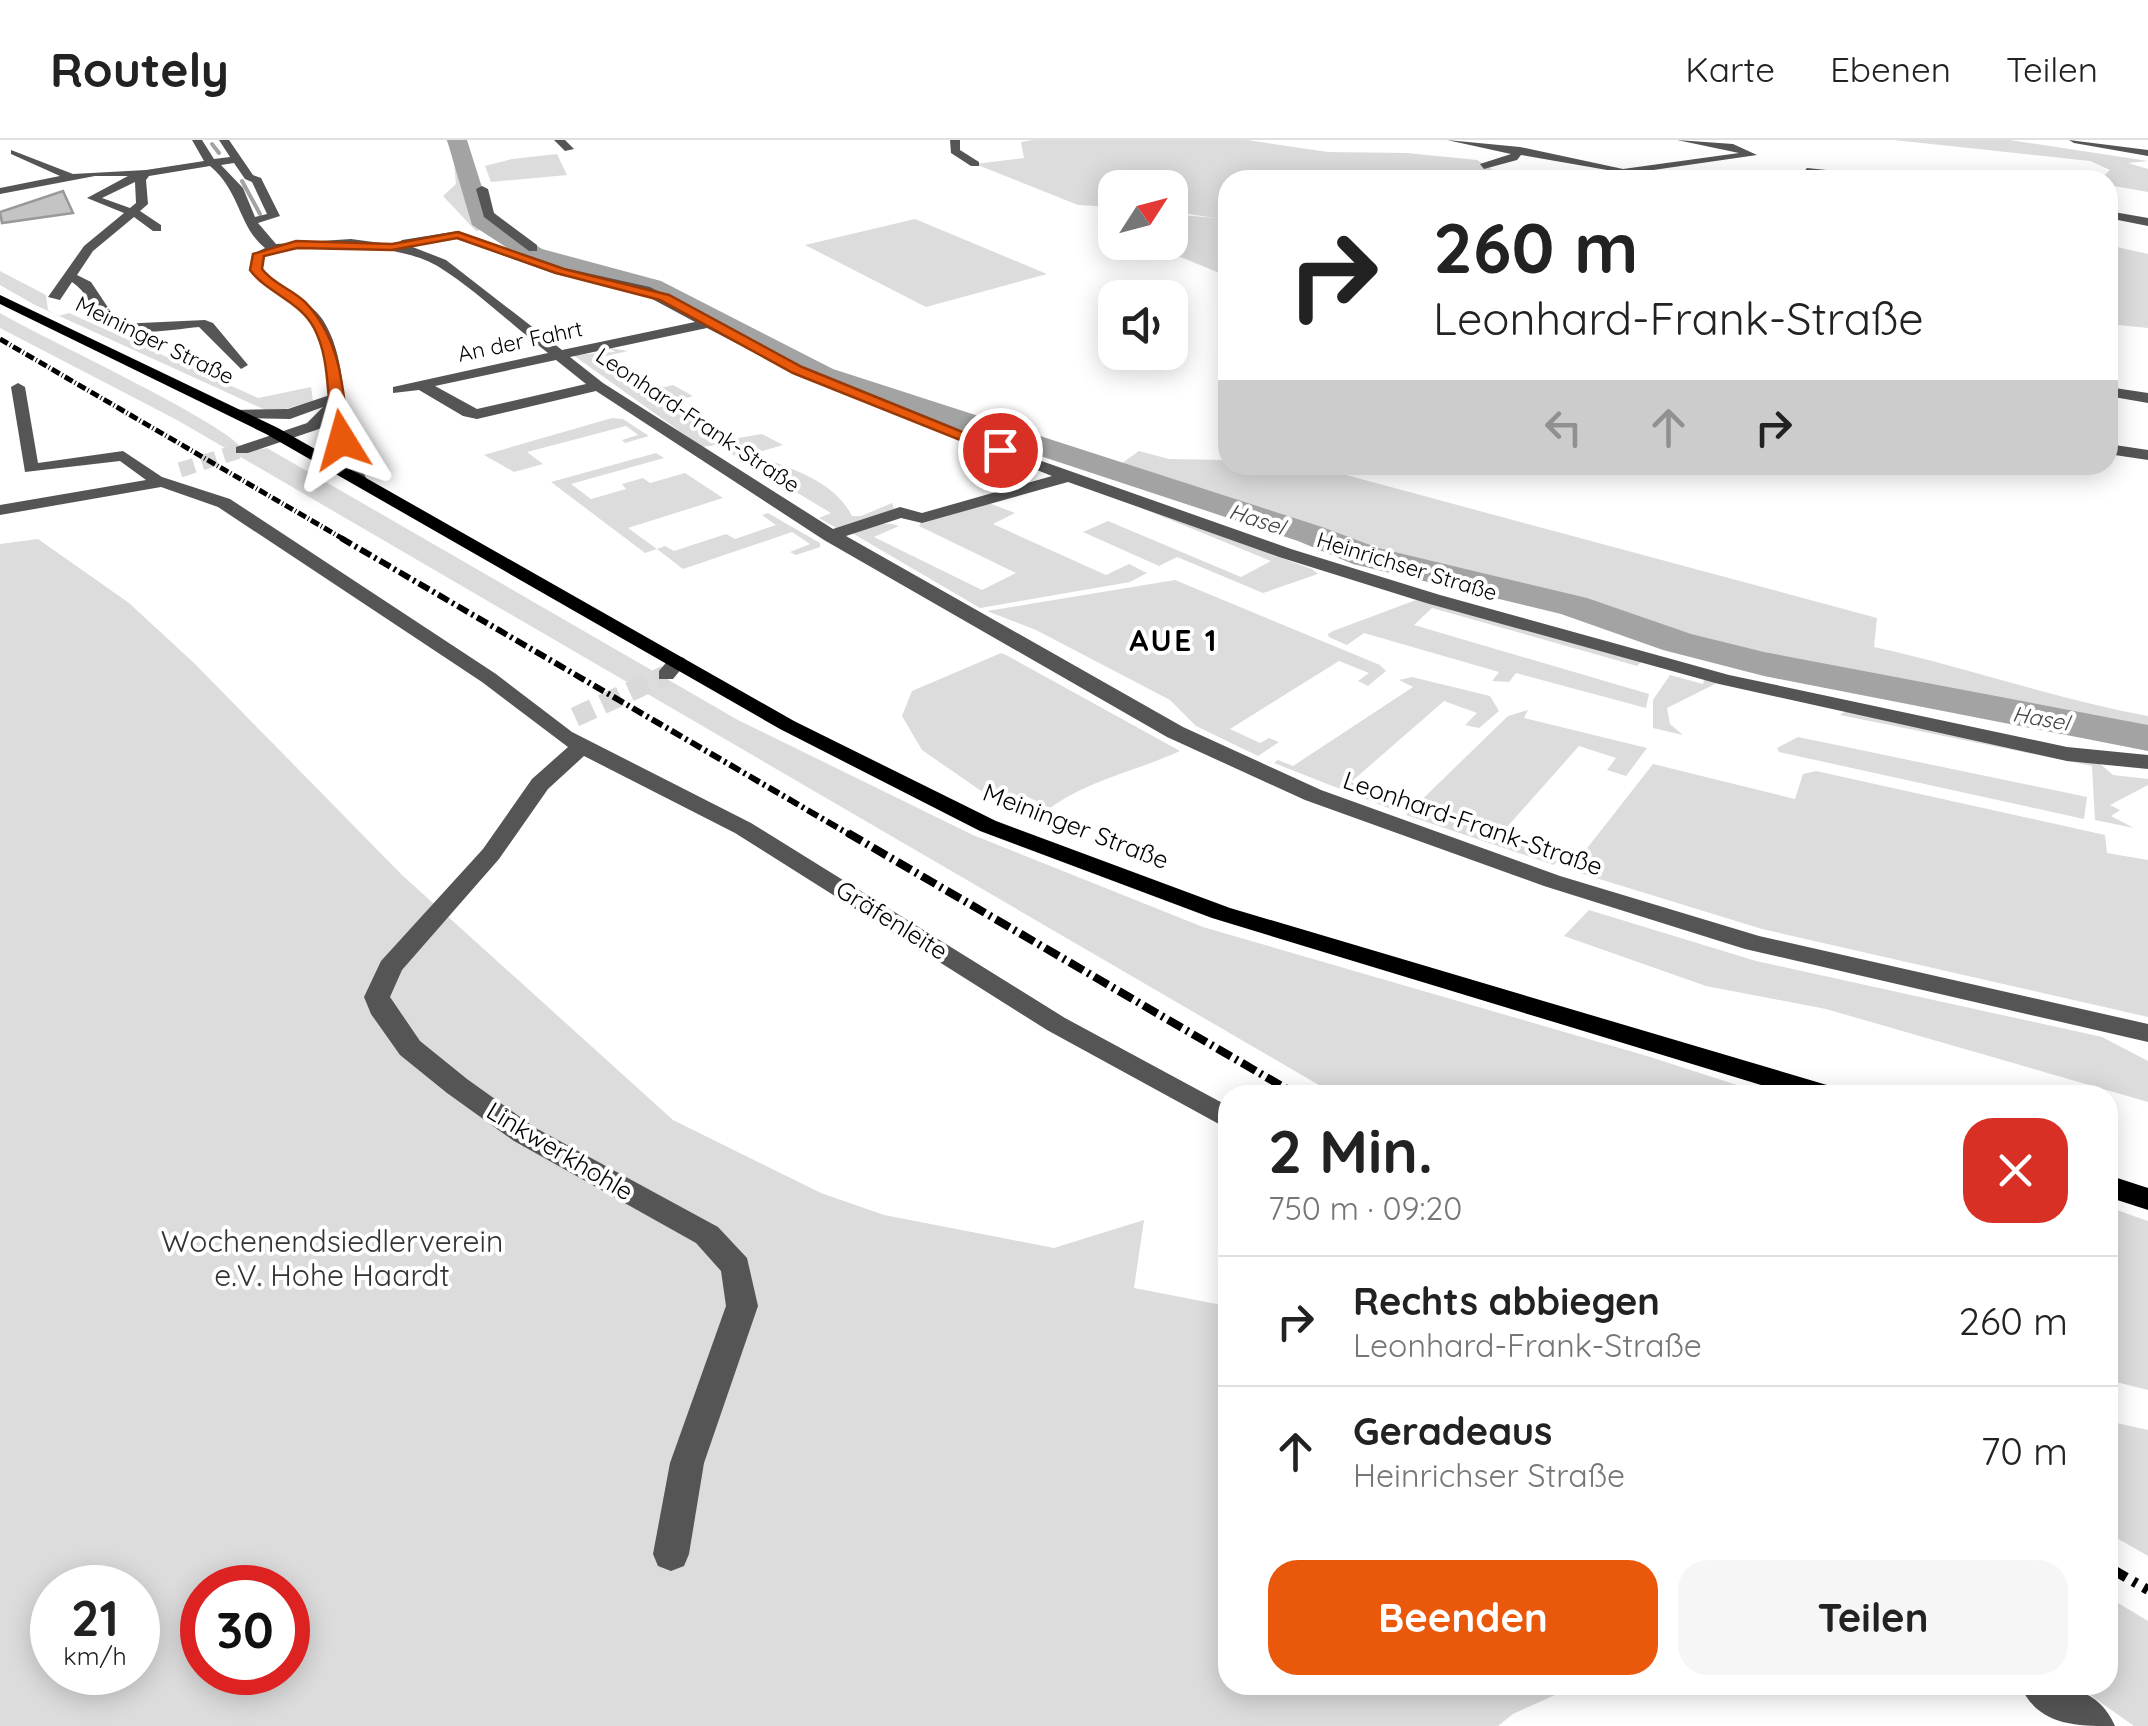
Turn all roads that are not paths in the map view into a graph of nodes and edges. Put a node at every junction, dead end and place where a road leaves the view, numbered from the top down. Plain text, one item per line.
1 (197, 140) edge
2 (208, 140) edge
3 (224, 140) edge
4 (955, 140) edge
5 (1452, 140) edge
6 (1682, 140) edge
7 (2074, 140) edge
8 (1520, 150) junction
9 (15, 152) dead end
10 (2148, 153) edge
11 (236, 159) junction
12 (210, 162) junction
13 (975, 164) dead end
14 (1484, 166) dead end
15 (1628, 170) joint
16 (146, 173) junction
17 (249, 177) junction
18 (71, 178) junction
19 (230, 180) junction
20 (482, 189) dead end
21 (0, 191) edge
22 (253, 197) junction
23 (135, 210) junction
24 (2118, 217) edge
25 (252, 221) junction
26 (2148, 222) edge
27 (504, 227) junction
28 (157, 228) dead end
29 (458, 235) junction
30 (392, 247) junction
31 (272, 248) junction
32 (533, 248) dead end
33 (70, 276) junction
34 (56, 296) dead end
35 (0, 299) edge
36 (709, 323) junction
37 (560, 355) junction
38 (241, 365) dead end
39 (422, 385) junction
40 (598, 386) junction
41 (18, 387) dead end
42 (398, 390) dead end
43 (2118, 394) edge
44 (2148, 398) edge
45 (336, 400) junction
46 (238, 414) junction
47 (284, 437) junction
48 (242, 450) tunnel mouth
49 (2118, 450) edge
50 (2148, 455) edge
51 (1073, 475) junction
52 (165, 476) junction
53 (359, 480) junction
54 (0, 510) edge
55 (830, 536) junction
56 (576, 717) tunnel mouth
57 (552, 728) junction
58 (582, 746) junction
59 (2148, 762) edge
60 (2148, 1034) edge
61 (1795, 1085) edge
62 (1218, 1113) edge
63 (2118, 1189) edge
64 (2148, 1199) edge
65 (671, 1554) dead end
66 (2052, 1695) edge
67 (2095, 1726) edge

1 - 2 street
1 - 12 street
3 - 11 street
4 - 13 street
5 - 8 street
6 - 15 street
7 - 10 street
8 - 14 street
8 - 15 street
9 - 18 street
11 - 12 street
11 - 17 street
12 - 16 street
12 - 19 street
16 - 18 street
16 - 23 street
16 - 23 street
17 - 19 street
17 - 22 street
18 - 21 street
19 - 22 street
20 - 27 street
22 - 25 street
22 - 25 street
23 - 28 street
23 - 33 street
24 - 26 street
25 - 31 street
27 - 29 street, Heinrichser Straße
27 - 32 street
29 - 30 street, Heinrichser Straße
29 - 36 street, Heinrichser Straße
30 - 31 street, Leonhard-Frank-Straße
30 - 37 street, Leonhard-Frank-Straße
31 - 45 street
33 - 34 street
33 - 38 street
35 - 46 main road, Meininger Straße
36 - 37 street, An der Fahrt
36 - 51 street, Heinrichser Straße
37 - 39 street, An der Fahrt
37 - 40 street, Leonhard-Frank-Straße
39 - 40 street
39 - 42 street, An der Fahrt
40 - 55 street, Leonhard-Frank-Straße
41 - 52 street, Gräfenleite
43 - 44 street
45 - 46 street
45 - 47 street
45 - 53 street
46 - 47 main road, Meininger Straße
47 - 48 street
47 - 53 main road, Meininger Straße
49 - 50 street
51 - 55 street
51 - 59 street, Heinrichser Straße
52 - 54 street
52 - 57 street, Gräfenleite
53 - 61 main road, Meininger Straße
55 - 60 street, Leonhard-Frank-Straße
56 - 57 street
57 - 58 street, Gräfenleite
58 - 62 street, Gräfenleite
58 - 65 street, Linkwerkhohle
63 - 64 main road
66 - 67 street

